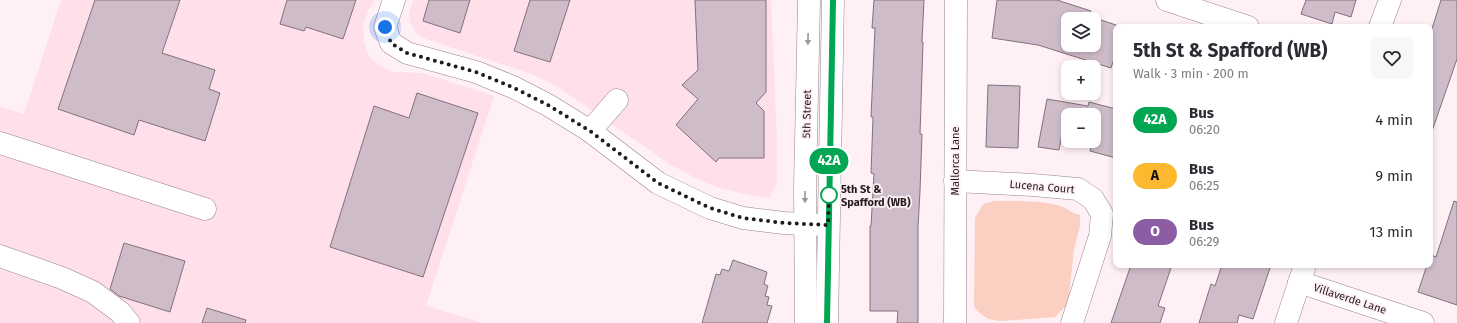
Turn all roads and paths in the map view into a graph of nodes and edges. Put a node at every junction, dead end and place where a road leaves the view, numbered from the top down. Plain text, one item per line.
1 (394, 0) edge
2 (809, 0) edge
3 (832, 0) edge
4 (956, 0) edge
5 (1390, 0) edge
6 (1175, 1) edge
7 (1240, 24) edge
8 (1381, 24) edge
9 (617, 100) dead end
10 (590, 131) junction
11 (0, 143) edge
12 (955, 181) junction
13 (205, 209) dead end
14 (805, 224) junction
15 (828, 225) junction
16 (0, 256) edge
17 (1302, 274) edge
18 (129, 323) edge
19 (806, 323) edge
20 (827, 323) edge
21 (955, 323) edge
22 (1072, 323) edge
23 (1286, 323) edge
24 (1423, 323) edge

1 - 10 street
2 -> 14 street, 5th Street
3 - 15 street
4 - 12 street, Mallorca Lane
5 - 8 street
6 - 7 street
9 - 10 street
10 - 14 street
11 - 13 street
12 - 21 street, Mallorca Lane
12 - 22 street, Lucena Court
14 - 15 street
14 - 19 street, 5th Street
15 - 20 street
16 - 18 street
17 - 23 street
17 - 24 street, Villaverde Lane

